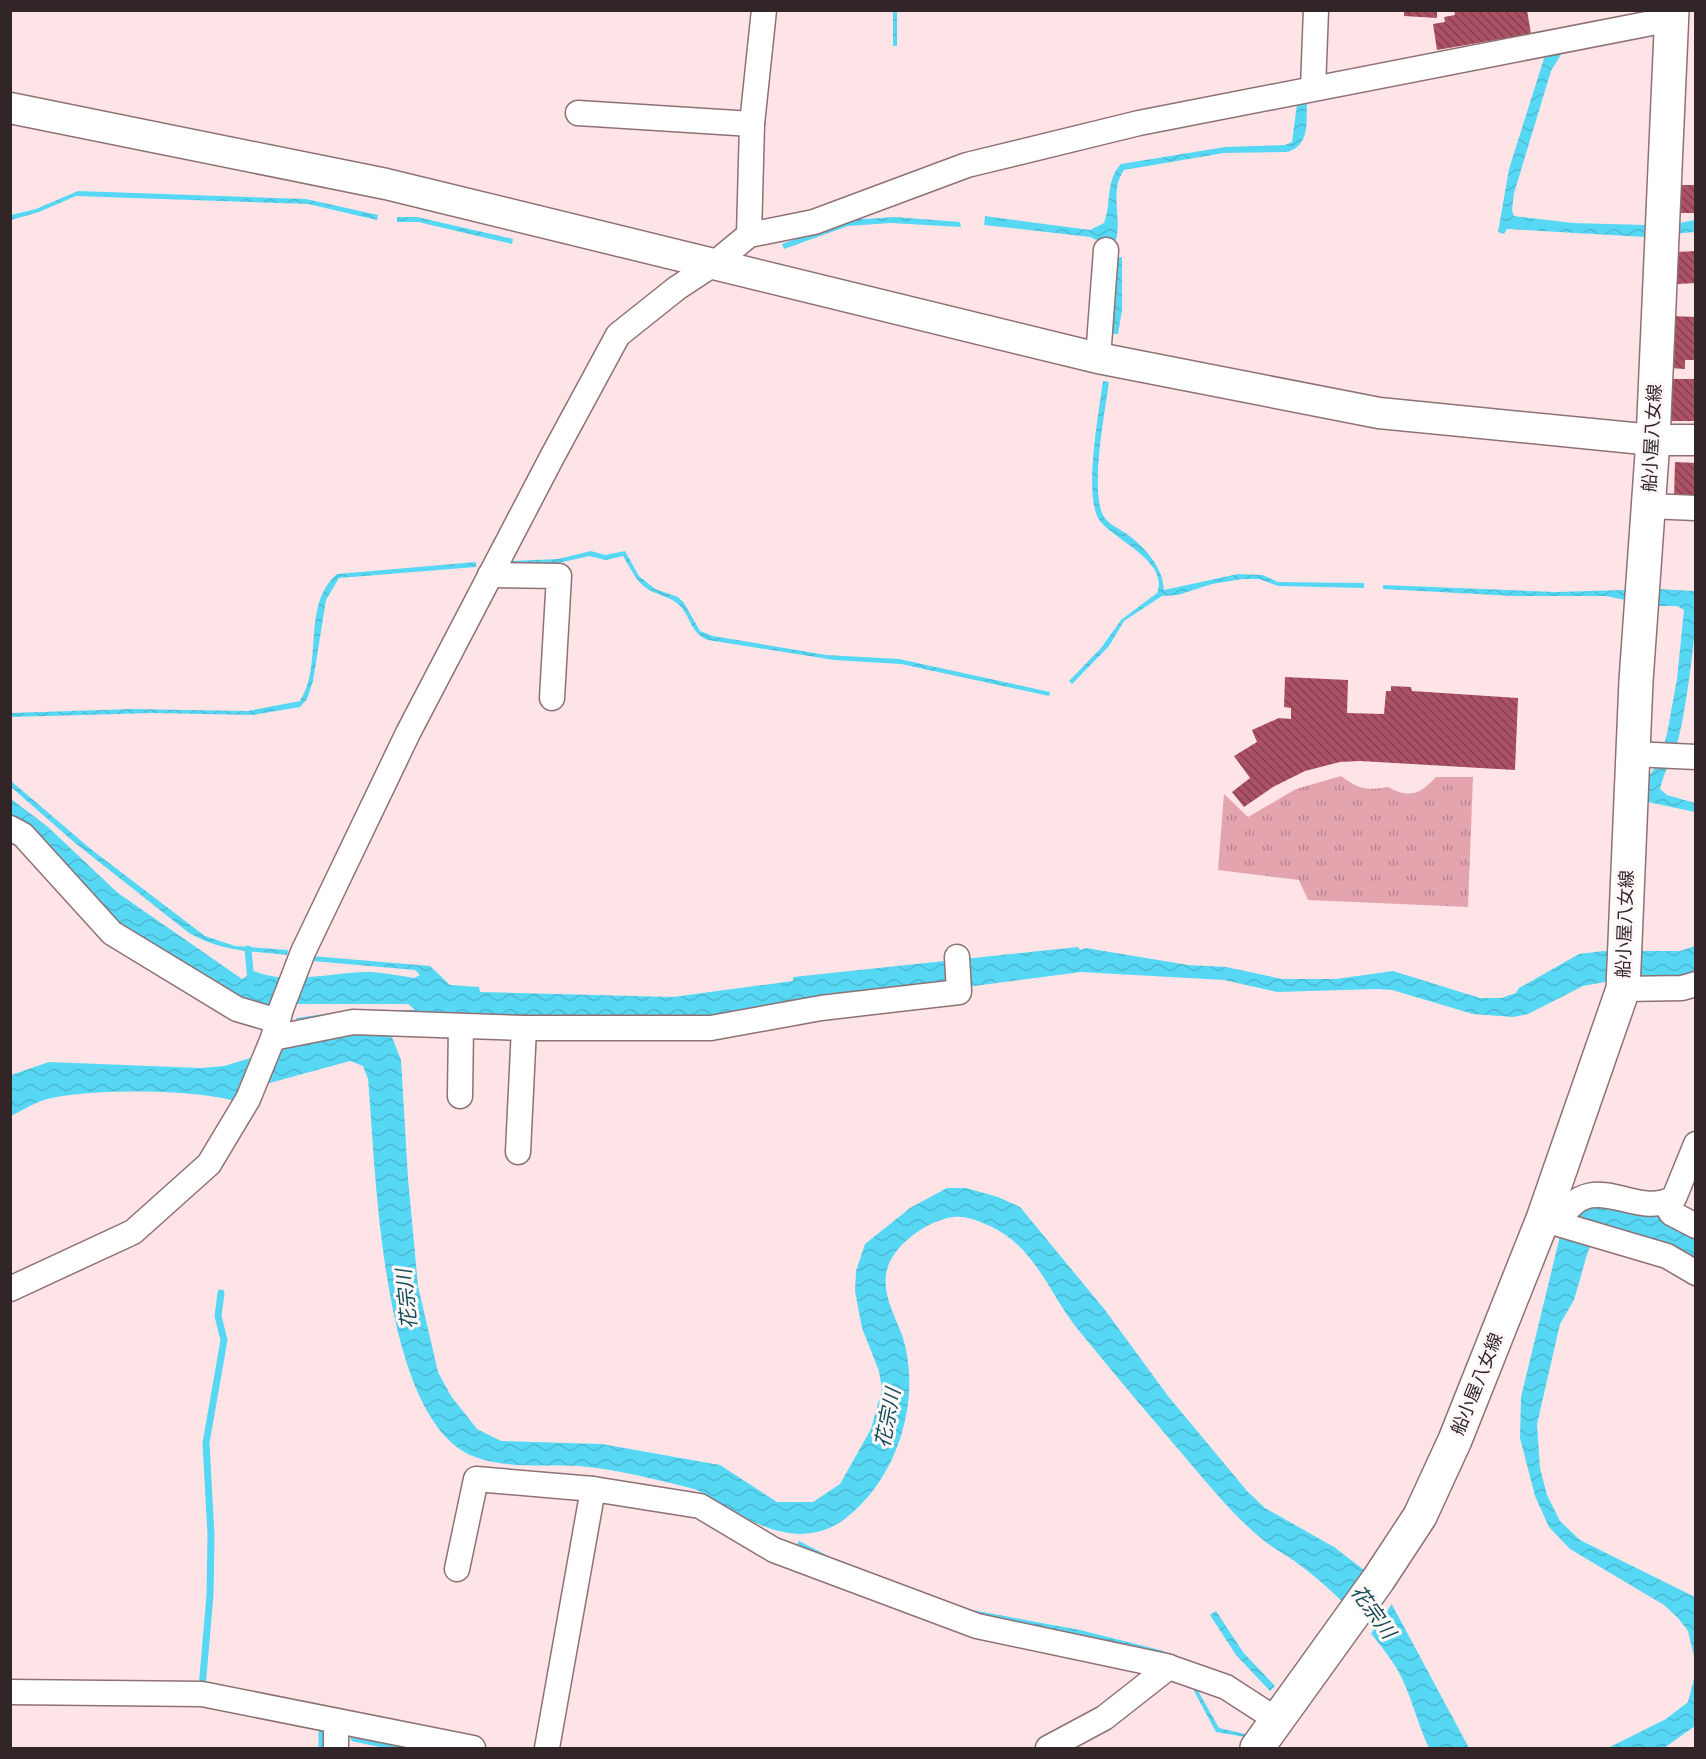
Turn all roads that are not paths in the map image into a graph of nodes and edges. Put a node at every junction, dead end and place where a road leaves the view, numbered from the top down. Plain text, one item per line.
1 (764, 10) edge
2 (1316, 10) edge
3 (1672, 15) edge
4 (1313, 88) junction
5 (10, 108) edge
6 (578, 113) dead end
7 (752, 124) junction
8 (748, 235) junction
9 (1106, 250) dead end
10 (715, 264) junction
11 (1098, 358) junction
12 (1653, 440) junction
13 (1695, 440) edge
14 (1648, 506) junction
15 (1695, 508) edge
16 (490, 575) junction
17 (552, 698) dead end
18 (1664, 755) edge
19 (10, 828) edge
20 (957, 957) dead end
21 (1695, 984) edge
22 (1623, 987) junction
23 (461, 1026) junction
24 (524, 1028) junction
25 (275, 1029) junction
26 (460, 1096) dead end
27 (1695, 1144) edge
28 (519, 1152) dead end
29 (1666, 1203) junction
30 (1551, 1221) junction
31 (1695, 1226) edge
32 (1695, 1273) edge
33 (10, 1289) edge
34 (593, 1490) junction
35 (458, 1569) dead end
36 (1169, 1667) junction
37 (10, 1692) edge
38 (1277, 1720) junction
39 (336, 1721) junction
40 (336, 1749) edge
41 (473, 1749) edge
42 (547, 1749) edge
43 (1048, 1749) edge
44 (1257, 1749) edge

1 - 7 street
2 - 4 street
3 - 4 street
3 - 12 main road, 船小屋八女線
4 - 8 street
5 - 10 street
6 - 7 street
7 - 8 street
8 - 10 street
9 - 11 street
10 - 11 street
10 - 16 street
11 - 12 street
12 - 13 street
12 - 14 main road, 船小屋八女線
14 - 15 street
14 - 18 main road, 船小屋八女線
16 - 17 street
16 - 25 street
18 - 22 main road, 船小屋八女線
19 - 25 street
20 - 24 street
21 - 22 street
22 - 30 main road, 船小屋八女線
23 - 24 street
23 - 25 street
23 - 26 street
24 - 28 street
25 - 33 street
27 - 29 street
29 - 30 street
29 - 31 street
30 - 32 street
30 - 38 main road, 船小屋八女線
34 - 35 street
34 - 36 street
34 - 42 street
36 - 38 street
36 - 43 street
37 - 39 street
38 - 44 main road, 船小屋八女線
39 - 40 street
39 - 41 street

